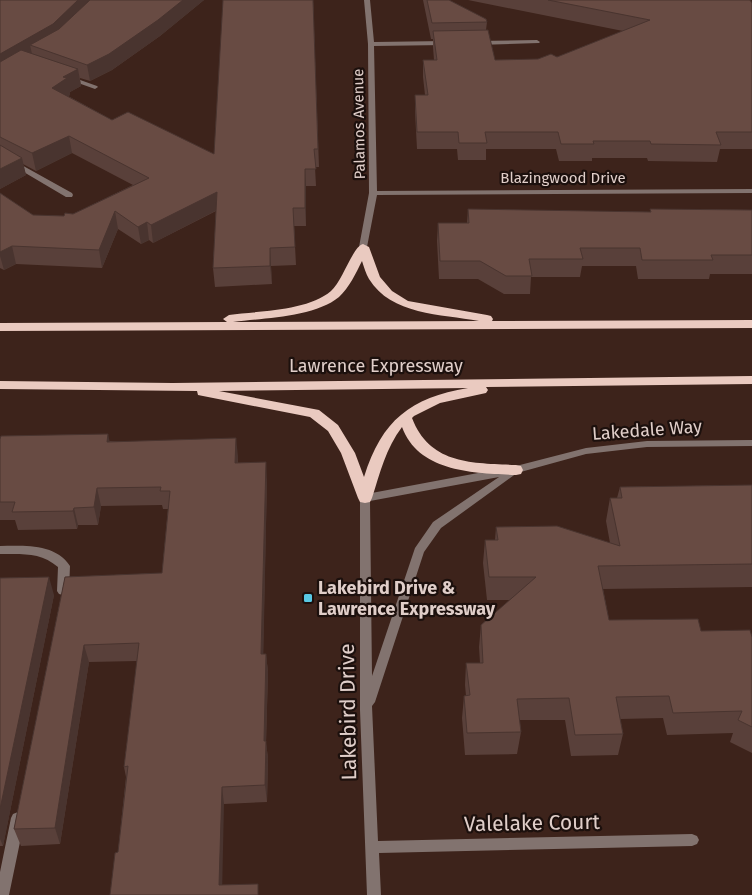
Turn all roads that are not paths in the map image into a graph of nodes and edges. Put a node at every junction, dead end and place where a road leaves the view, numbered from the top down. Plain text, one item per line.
1 (367, 0) edge
2 (537, 42) dead end
3 (452, 43) edge
4 (470, 43) edge
5 (372, 44) junction
6 (61, 75) edge
7 (95, 87) dead end
8 (0, 156) edge
9 (752, 191) edge
10 (373, 192) junction
11 (70, 195) dead end
12 (363, 248) junction
13 (752, 324) edge
14 (522, 325) junction
15 (172, 326) junction
16 (0, 327) edge
17 (752, 380) edge
18 (532, 383) junction
19 (0, 385) edge
20 (173, 387) junction
21 (405, 416) junction
22 (752, 443) edge
23 (516, 470) junction
24 (365, 498) junction
25 (0, 550) edge
26 (61, 604) edge
27 (366, 710) junction
28 (20, 808) edge
29 (692, 840) dead end
30 (372, 847) junction
31 (2, 895) edge
32 (374, 895) edge

1 - 5 street, Palamos Avenue
2 - 4 street
3 - 5 street
5 - 10 street, Palamos Avenue
6 - 7 street
8 - 11 street
9 - 10 street, Blazingwood Drive
10 - 12 street, Palamos Avenue
12 - 14 highway
12 - 15 highway
13 - 14 highway
14 - 15 highway
15 - 16 highway
17 - 18 highway, Lawrence Expressway
18 - 20 highway, Lawrence Expressway
18 - 21 highway
19 - 20 highway, Lawrence Expressway
20 - 24 highway
21 - 23 highway
21 - 24 highway
22 - 23 street, Lakedale Way
23 - 24 street, Lakedale Way
23 - 27 street, Lakedale Way
24 - 27 street, Lakebird Drive
25 - 26 street
27 - 30 street, Lakebird Drive
28 - 31 street
29 - 30 street, Valelake Court
30 - 32 street, Lakebird Drive

